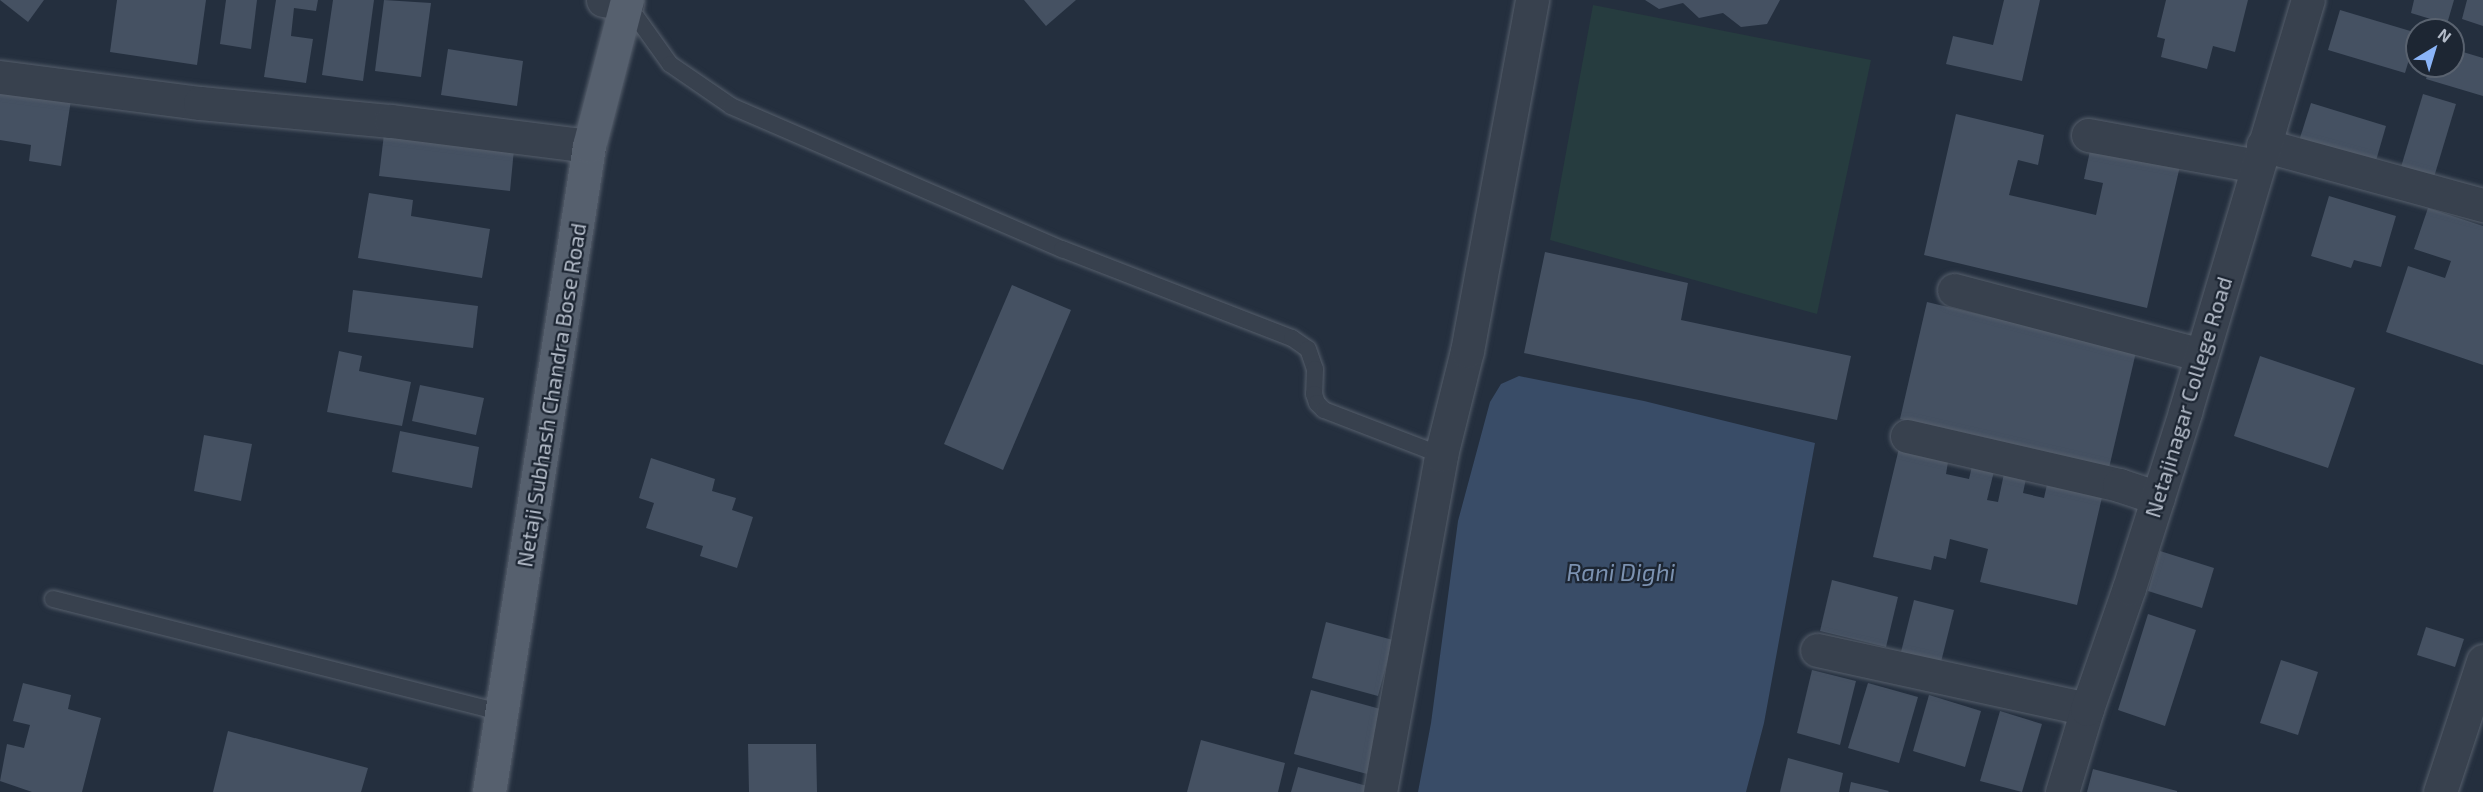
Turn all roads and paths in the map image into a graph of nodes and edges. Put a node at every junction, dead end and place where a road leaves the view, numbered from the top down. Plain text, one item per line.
1 (1532, 0) edge
2 (2308, 0) edge
3 (619, 1) edge
4 (0, 77) edge
5 (2088, 135) dead end
6 (590, 146) junction
7 (2260, 155) junction
8 (2483, 205) edge
9 (1954, 290) dead end
10 (2202, 356) junction
11 (1907, 436) dead end
12 (1441, 455) junction
13 (2158, 498) junction
14 (53, 599) dead end
15 (1817, 650) dead end
16 (2483, 661) edge
17 (2476, 705) edge
18 (2086, 709) junction
19 (502, 713) junction
20 (489, 792) edge
21 (1380, 792) edge
22 (2062, 792) edge
23 (2440, 792) edge

1 - 12 street
2 - 7 street, Netajinagar College Road
3 - 6 main road, Netaji Subhash Chandra Bose Road
3 - 12 lane
4 - 6 street
5 - 7 street
6 - 19 main road, Netaji Subhash Chandra Bose Road
7 - 8 street
7 - 10 street, Netajinagar College Road
9 - 10 street
10 - 13 street, Netajinagar College Road
11 - 13 street
12 - 21 street
13 - 18 street, Netajinagar College Road
14 - 19 lane
15 - 18 street
16 - 17 street
17 - 23 street
18 - 22 street, Netajinagar College Road
19 - 20 main road, Netaji Subhash Chandra Bose Road

